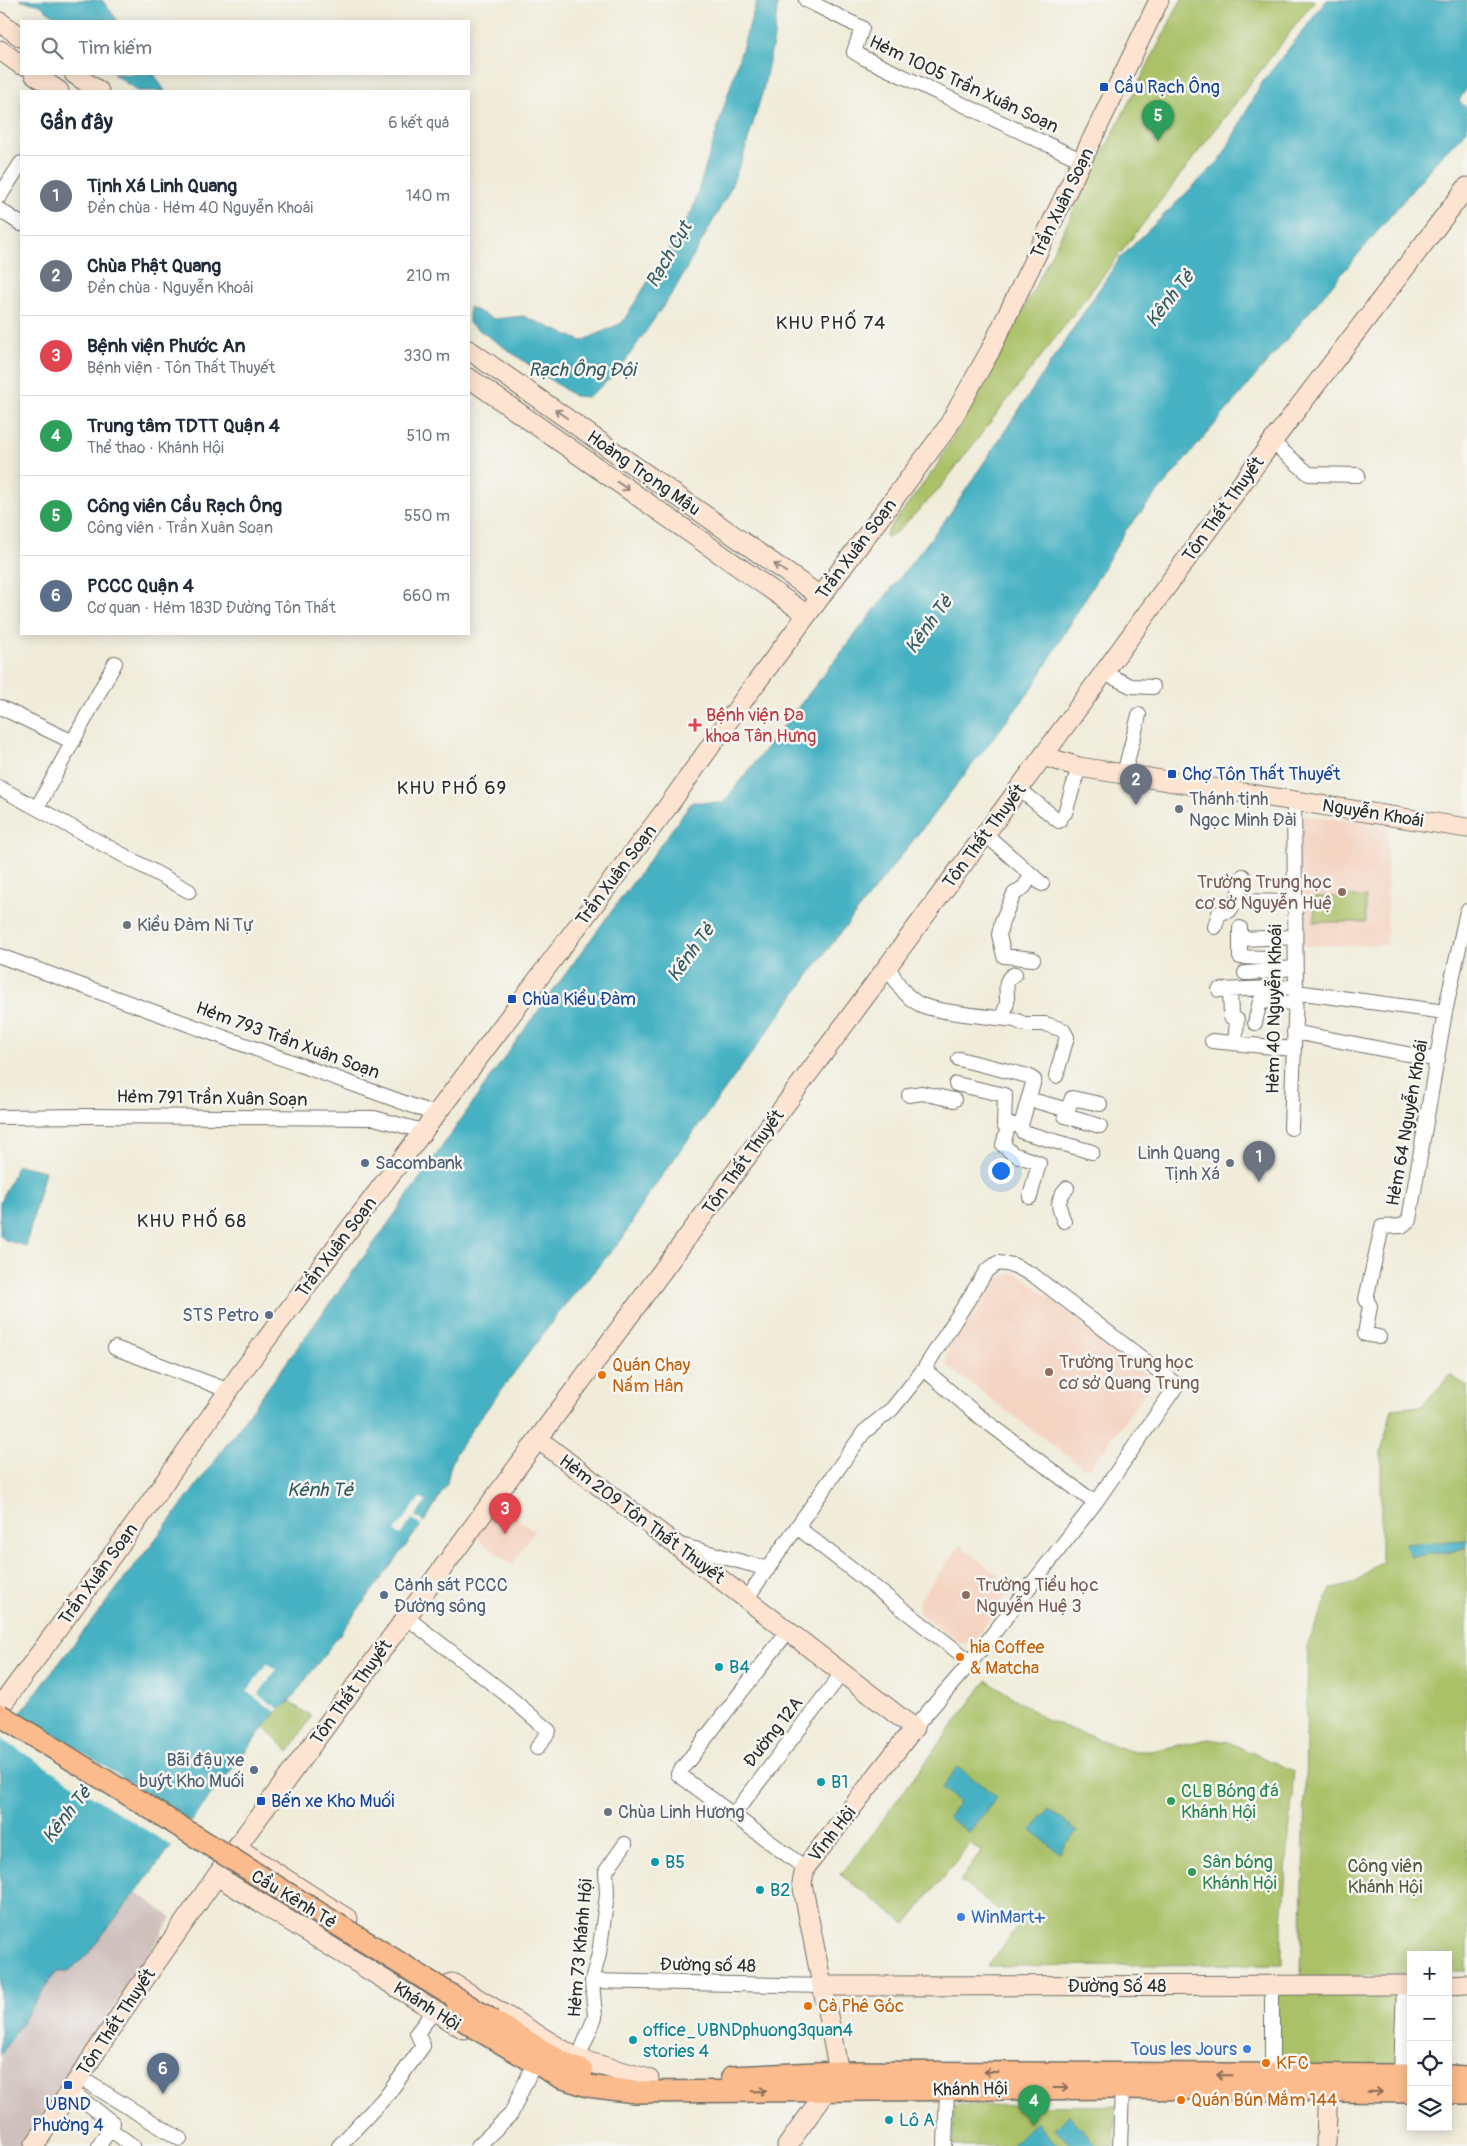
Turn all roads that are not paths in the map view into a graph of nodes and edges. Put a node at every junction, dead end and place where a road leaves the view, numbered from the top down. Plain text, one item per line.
1 (806, 0) edge
2 (1159, 0) edge
3 (0, 22) edge
4 (20, 36) edge
5 (0, 50) edge
6 (20, 63) edge
7 (35, 75) edge
8 (74, 81) edge
9 (58, 90) edge
10 (96, 90) edge
11 (1083, 161) junction
12 (17, 178) edge
13 (1467, 188) edge
14 (0, 196) edge
15 (0, 210) edge
16 (20, 223) edge
17 (470, 351) edge
18 (470, 379) edge
19 (1272, 442) junction
20 (607, 447) junction
21 (594, 466) junction
22 (1358, 476) dead end
23 (820, 596) junction
24 (806, 614) junction
25 (115, 663) dead end
26 (1104, 673) junction
27 (1153, 687) dead end
28 (0, 707) edge
29 (1139, 715) dead end
30 (74, 742) junction
31 (1043, 756) junction
32 (1079, 767) junction
33 (1124, 774) junction
34 (0, 788) edge
35 (1019, 789) junction
36 (1294, 801) junction
37 (37, 808) junction
38 (1467, 828) edge
39 (985, 834) junction
40 (1243, 876) dead end
41 (189, 891) dead end
42 (1238, 901) junction
43 (1294, 902) junction
44 (1467, 911) edge
45 (1215, 927) dead end
46 (1295, 937) junction
47 (0, 956) edge
48 (1033, 959) dead end
49 (888, 966) junction
50 (1295, 968) junction
51 (1272, 969) junction
52 (1245, 973) dead end
53 (1015, 974) dead end
54 (1295, 994) junction
55 (1445, 1012) junction
56 (1002, 1018) junction
57 (1255, 1023) dead end
58 (1294, 1032) junction
59 (1212, 1040) dead end
60 (1235, 1043) junction
61 (1293, 1049) junction
62 (959, 1059) dead end
63 (1438, 1060) junction
64 (1056, 1076) dead end
65 (956, 1084) dead end
66 (909, 1095) dead end
67 (1028, 1099) junction
68 (954, 1100) dead end
69 (1100, 1104) dead end
70 (1068, 1110) junction
71 (435, 1114) junction
72 (0, 1118) edge
73 (1014, 1125) junction
74 (1100, 1126) dead end
75 (1291, 1128) dead end
76 (422, 1131) junction
77 (1092, 1152) dead end
78 (1067, 1188) dead end
79 (1030, 1197) dead end
80 (1064, 1221) dead end
81 (1379, 1337) dead end
82 (115, 1348) dead end
83 (924, 1368) junction
84 (230, 1390) junction
85 (538, 1439) junction
86 (1095, 1504) junction
87 (797, 1528) junction
88 (677, 1544) junction
89 (768, 1569) junction
90 (746, 1598) junction
91 (406, 1617) junction
92 (788, 1631) junction
93 (971, 1662) junction
94 (843, 1672) junction
95 (0, 1708) edge
96 (914, 1728) junction
97 (0, 1730) edge
98 (537, 1748) dead end
99 (734, 1814) junction
100 (625, 1844) dead end
101 (236, 1847) junction
102 (805, 1868) junction
103 (216, 1876) junction
104 (319, 1901) junction
105 (302, 1929) junction
106 (592, 1981) junction
107 (1467, 1984) edge
108 (1407, 1985) edge
109 (1452, 1985) edge
110 (823, 1986) junction
111 (1272, 1986) junction
112 (1407, 1996) edge
113 (434, 2011) junction
114 (1407, 2041) edge
115 (531, 2070) junction
116 (839, 2072) junction
117 (586, 2073) junction
118 (1272, 2076) junction
119 (1452, 2076) edge
120 (1467, 2077) edge
121 (1407, 2081) edge
122 (74, 2083) junction
123 (1334, 2083) junction
124 (649, 2086) junction
125 (1122, 2088) junction
126 (827, 2090) junction
127 (947, 2090) junction
128 (1452, 2093) edge
129 (1467, 2093) edge
130 (111, 2130) junction
131 (180, 2140) dead end
132 (34, 2146) edge
133 (99, 2146) edge
134 (133, 2146) edge
135 (339, 2146) edge
136 (478, 2146) edge
137 (787, 2146) edge
138 (945, 2146) edge
139 (1120, 2146) edge
140 (1326, 2146) edge
141 (1339, 2146) edge

1 - 11 street, Hẻm 1005 Trần Xuân Soạn
2 - 11 main road, Trần Xuân Soạn
3 - 4 main road
5 - 6 main road
7 - 9 main road
8 - 10 main road
11 - 23 main road, Trần Xuân Soạn
12 - 14 street
13 - 19 main road, Tôn Thất Thuyết
15 - 16 street
20 -> 17 main road, Hoàng Trọng Mậu
18 - 21 main road, Hoàng Trọng Mậu
19 - 22 street
19 - 26 main road, Tôn Thất Thuyết
20 - 21 main road
23 -> 20 main road, Hoàng Trọng Mậu
21 -> 24 main road, Hoàng Trọng Mậu
23 - 24 main road, Trần Xuân Soạn
24 - 71 main road, Trần Xuân Soạn
25 - 30 street
26 - 27 street
26 - 31 main road, Tôn Thất Thuyết
28 - 30 street
29 - 33 street
30 - 37 street
31 - 32 main road, Nguyễn Khoái
31 - 35 main road, Tôn Thất Thuyết
32 - 33 main road, Nguyễn Khoái
32 - 35 street
33 - 36 main road, Nguyễn Khoái
34 - 37 street
35 - 39 main road, Tôn Thất Thuyết
36 - 38 main road, Nguyễn Khoái
36 - 43 street, Hẻm 40 Nguyễn Khoái
37 - 41 street
39 - 48 street
39 - 49 main road, Tôn Thất Thuyết
40 - 42 street
42 - 43 street
42 - 45 street
43 - 46 street, Hẻm 40 Nguyễn Khoái
44 - 55 street, Hẻm 64 Nguyễn Khoái
46 - 50 street, Hẻm 40 Nguyễn Khoái
46 - 51 street
47 - 71 street, Hẻm 793 Trần Xuân Soạn
49 - 56 street
49 - 85 main road, Tôn Thất Thuyết
50 - 51 street
50 - 54 street, Hẻm 40 Nguyễn Khoái
51 - 52 street
53 - 56 street
54 - 55 street
54 - 57 street
54 - 58 street, Hẻm 40 Nguyễn Khoái
54 - 60 street
55 - 63 street, Hẻm 64 Nguyễn Khoái
56 - 64 street
58 - 61 street, Hẻm 40 Nguyễn Khoái
58 - 63 street
59 - 60 street
60 - 61 street
61 - 75 street, Hẻm 40 Nguyễn Khoái
62 - 67 street
63 - 81 street, Hẻm 64 Nguyễn Khoái
65 - 73 street
66 - 68 street
67 - 70 street
67 - 73 street
69 - 70 street
70 - 74 street
71 - 76 main road, Trần Xuân Soạn
72 - 76 street, Hẻm 791 Trần Xuân Soạn
73 - 77 street
73 - 79 street
76 - 84 main road, Trần Xuân Soạn
78 - 80 street
82 - 84 street
83 - 86 street
83 - 86 street
83 - 87 street
84 - 95 main road, Trần Xuân Soạn
85 - 88 main road, Hẻm 209 Tôn Thất Thuyết
85 - 91 main road, Tôn Thất Thuyết
86 - 93 street
87 - 89 street
87 - 93 street
88 - 89 street
88 - 90 main road, Hẻm 209 Tôn Thất Thuyết
89 - 90 street
90 - 92 main road, Hẻm 209 Tôn Thất Thuyết
91 - 98 street
91 - 101 main road, Tôn Thất Thuyết
92 - 94 main road, Hẻm 209 Tôn Thất Thuyết
92 - 99 street
93 - 96 street, Vĩnh Hội
94 - 96 main road, Hẻm 209 Tôn Thất Thuyết
94 - 99 street, Đường 12A
95 - 117 main road, Cầu Kênh Tẻ, bridge
96 - 102 main road, Vĩnh Hội
97 - 117 main road, Cầu Kênh Tẻ, bridge
99 - 102 street
100 - 106 street, Hẻm 73 Khánh Hội
101 - 103 main road, Tôn Thất Thuyết
101 - 104 main road, Khánh Hội
102 - 110 main road, Vĩnh Hội
103 - 105 main road, Khánh Hội
103 - 122 main road, Tôn Thất Thuyết
104 - 105 main road
104 - 117 main road, Khánh Hội
105 - 113 main road, Khánh Hội
106 - 110 street, Đường số 48
106 - 117 street, Hẻm 73 Khánh Hội
107 - 109 main road
108 - 111 main road, Đường Số 48
110 - 111 main road, Đường Số 48
110 - 116 main road, Vĩnh Hội
111 - 118 street
112 - 114 street
113 - 115 main road, Khánh Hội
113 - 135 street
115 - 124 main road, Khánh Hội
115 - 136 street
118 -> 116 main road, Khánh Hội
116 - 124 main road, Khánh Hội
117 - 124 main road, Khánh Hội
118 - 123 main road, Khánh Hội
119 - 120 main road
121 - 123 main road, Khánh Hội
122 - 130 street
122 - 131 street
122 - 132 main road, Tôn Thất Thuyết
123 - 125 main road, Khánh Hội
123 - 140 main road
123 - 141 main road
124 -> 126 main road, Khánh Hội
127 -> 125 main road, Khánh Hội
125 - 139 street
126 - 127 main road, Khánh Hội
126 - 137 main road
127 - 138 street
128 - 129 main road
130 - 133 street
130 - 134 street

